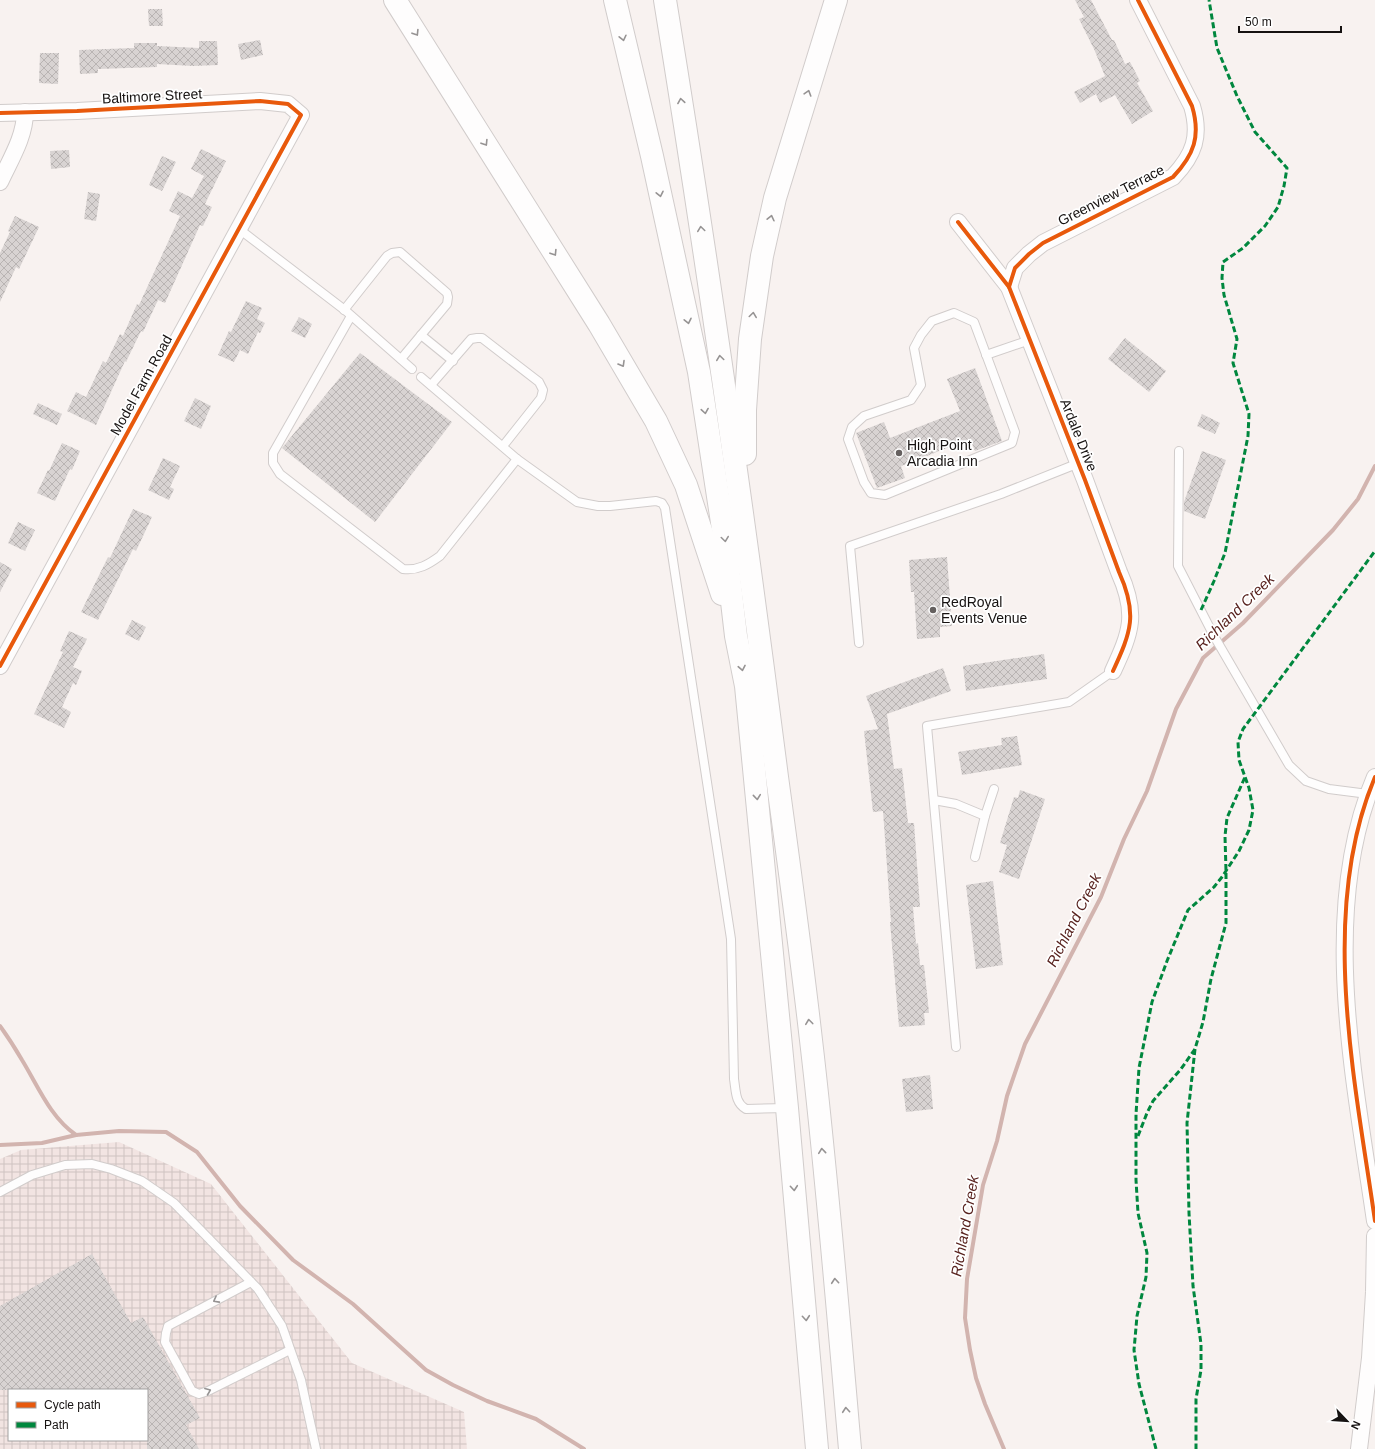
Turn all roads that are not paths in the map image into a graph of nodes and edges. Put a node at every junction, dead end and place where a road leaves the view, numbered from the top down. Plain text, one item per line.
1 (395, 0) edge
2 (615, 0) edge
3 (665, 0) edge
4 (836, 0) edge
5 (1138, 0) edge
6 (25, 112) junction
7 (0, 113) edge
8 (301, 115) joint
9 (0, 182) edge
10 (958, 222) dead end
11 (239, 229) junction
12 (1009, 288) junction
13 (344, 310) junction
14 (351, 316) junction
15 (421, 335) junction
16 (1030, 340) junction
17 (986, 355) junction
18 (401, 359) junction
19 (453, 361) junction
20 (412, 369) dead end
21 (422, 377) dead end
22 (431, 385) junction
23 (503, 446) junction
24 (1179, 451) dead end
25 (517, 459) junction
26 (1079, 463) junction
27 (748, 549) junction
28 (736, 636) junction
29 (859, 643) dead end
30 (0, 666) edge
31 (1113, 671) joint
32 (1375, 777) edge
33 (994, 789) dead end
34 (1368, 794) junction
35 (934, 800) junction
36 (985, 816) junction
37 (975, 857) dead end
38 (956, 1047) dead end
39 (787, 1108) junction
40 (0, 1192) edge
41 (1375, 1221) edge
42 (1375, 1236) edge
43 (251, 1282) junction
44 (1375, 1292) edge
45 (290, 1350) junction
46 (316, 1449) edge
47 (817, 1449) edge
48 (850, 1449) edge
49 (1359, 1449) edge

1 -> 28 highway
2 -> 28 highway
27 -> 3 highway
27 -> 4 highway
5 - 12 street, Greenview Terrace
6 - 7 street, Baltimore Street
6 - 8 street, Baltimore Street
6 - 9 street
8 - 11 street, Model Farm Road
10 - 12 street, Ardale Drive
11 - 13 lane
11 - 30 street, Model Farm Road
12 - 16 street, Ardale Drive
13 - 14 lane
13 - 15 lane
14 - 18 lane
14 - 25 lane
15 - 18 lane
15 - 19 lane
16 - 17 lane
16 - 26 street, Ardale Drive
17 - 17 lane
18 - 20 lane
19 - 22 lane
19 - 23 lane
21 - 22 lane
22 - 23 lane
23 - 25 lane
24 - 34 lane
25 - 39 lane
26 - 29 lane
26 - 31 street, Ardale Drive
48 -> 27 highway
28 -> 39 highway
31 - 35 lane
32 - 34 street
33 - 36 lane
34 - 41 street
35 - 36 lane
35 - 38 lane
36 - 37 lane
39 -> 47 highway
40 - 43 lane
42 - 44 street
43 - 45 lane
43 -> 45 lane
44 - 49 street
45 - 46 lane

